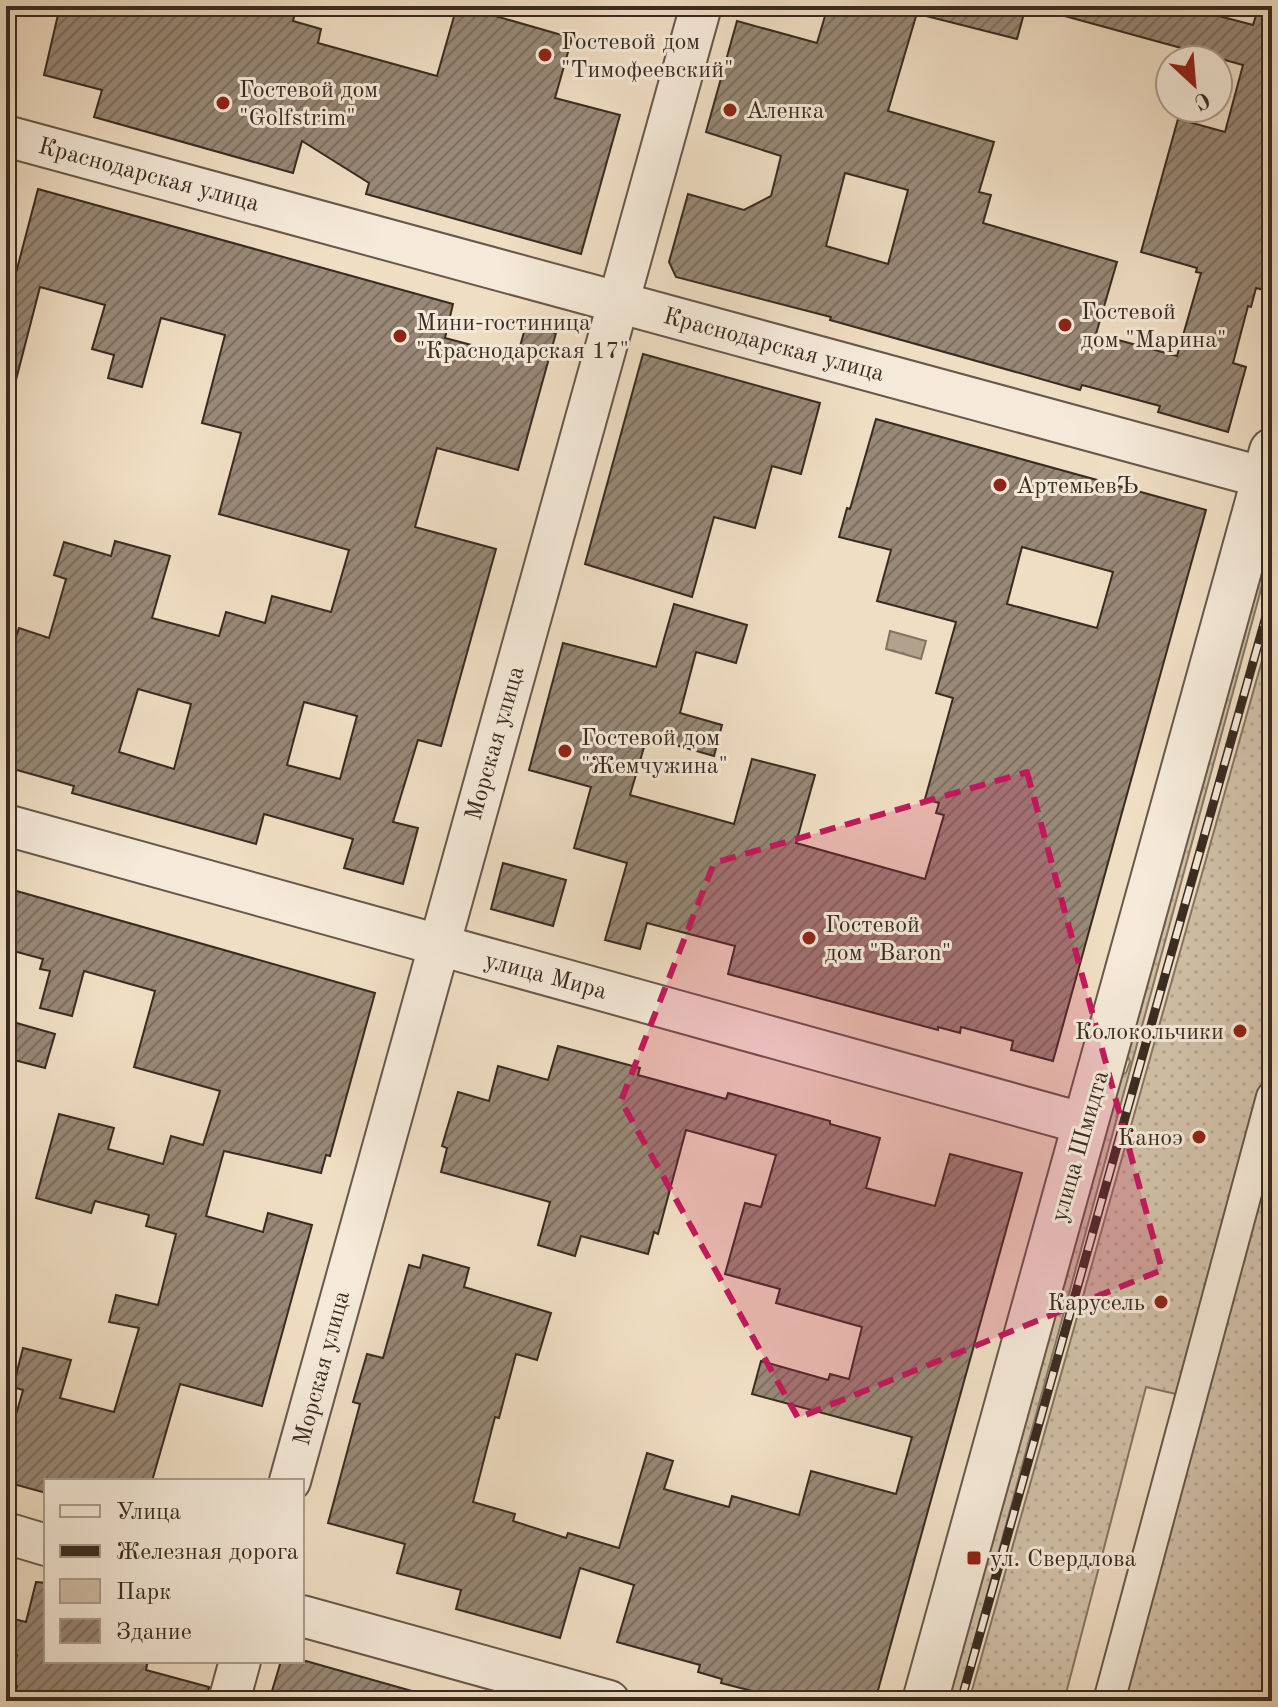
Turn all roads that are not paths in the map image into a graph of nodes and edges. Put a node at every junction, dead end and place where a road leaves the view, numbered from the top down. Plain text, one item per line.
1 (701, 6) edge
2 (6, 136) edge
3 (618, 302) junction
4 (1268, 464) edge
5 (6, 825) edge
6 (438, 944) junction
7 (1272, 1097) edge
8 (1085, 1124) junction
9 (291, 1479) edge
10 (6, 1533) edge
11 (44, 1544) edge
12 (304, 1617) edge
13 (239, 1663) edge
14 (229, 1701) edge
15 (609, 1701) edge
16 (925, 1701) edge
17 (1109, 1701) edge

1 - 3 street, Морская улица
2 - 3 street, Краснодарская улица
3 - 4 street, Краснодарская улица
3 - 6 street, Морская улица
4 - 8 street, улица Шмидта
5 - 6 street, улица Мира
6 - 8 street, улица Мира
6 - 9 street, Морская улица
7 - 17 street
8 - 16 street, улица Шмидта
10 - 11 street
12 - 15 street
13 - 14 street

